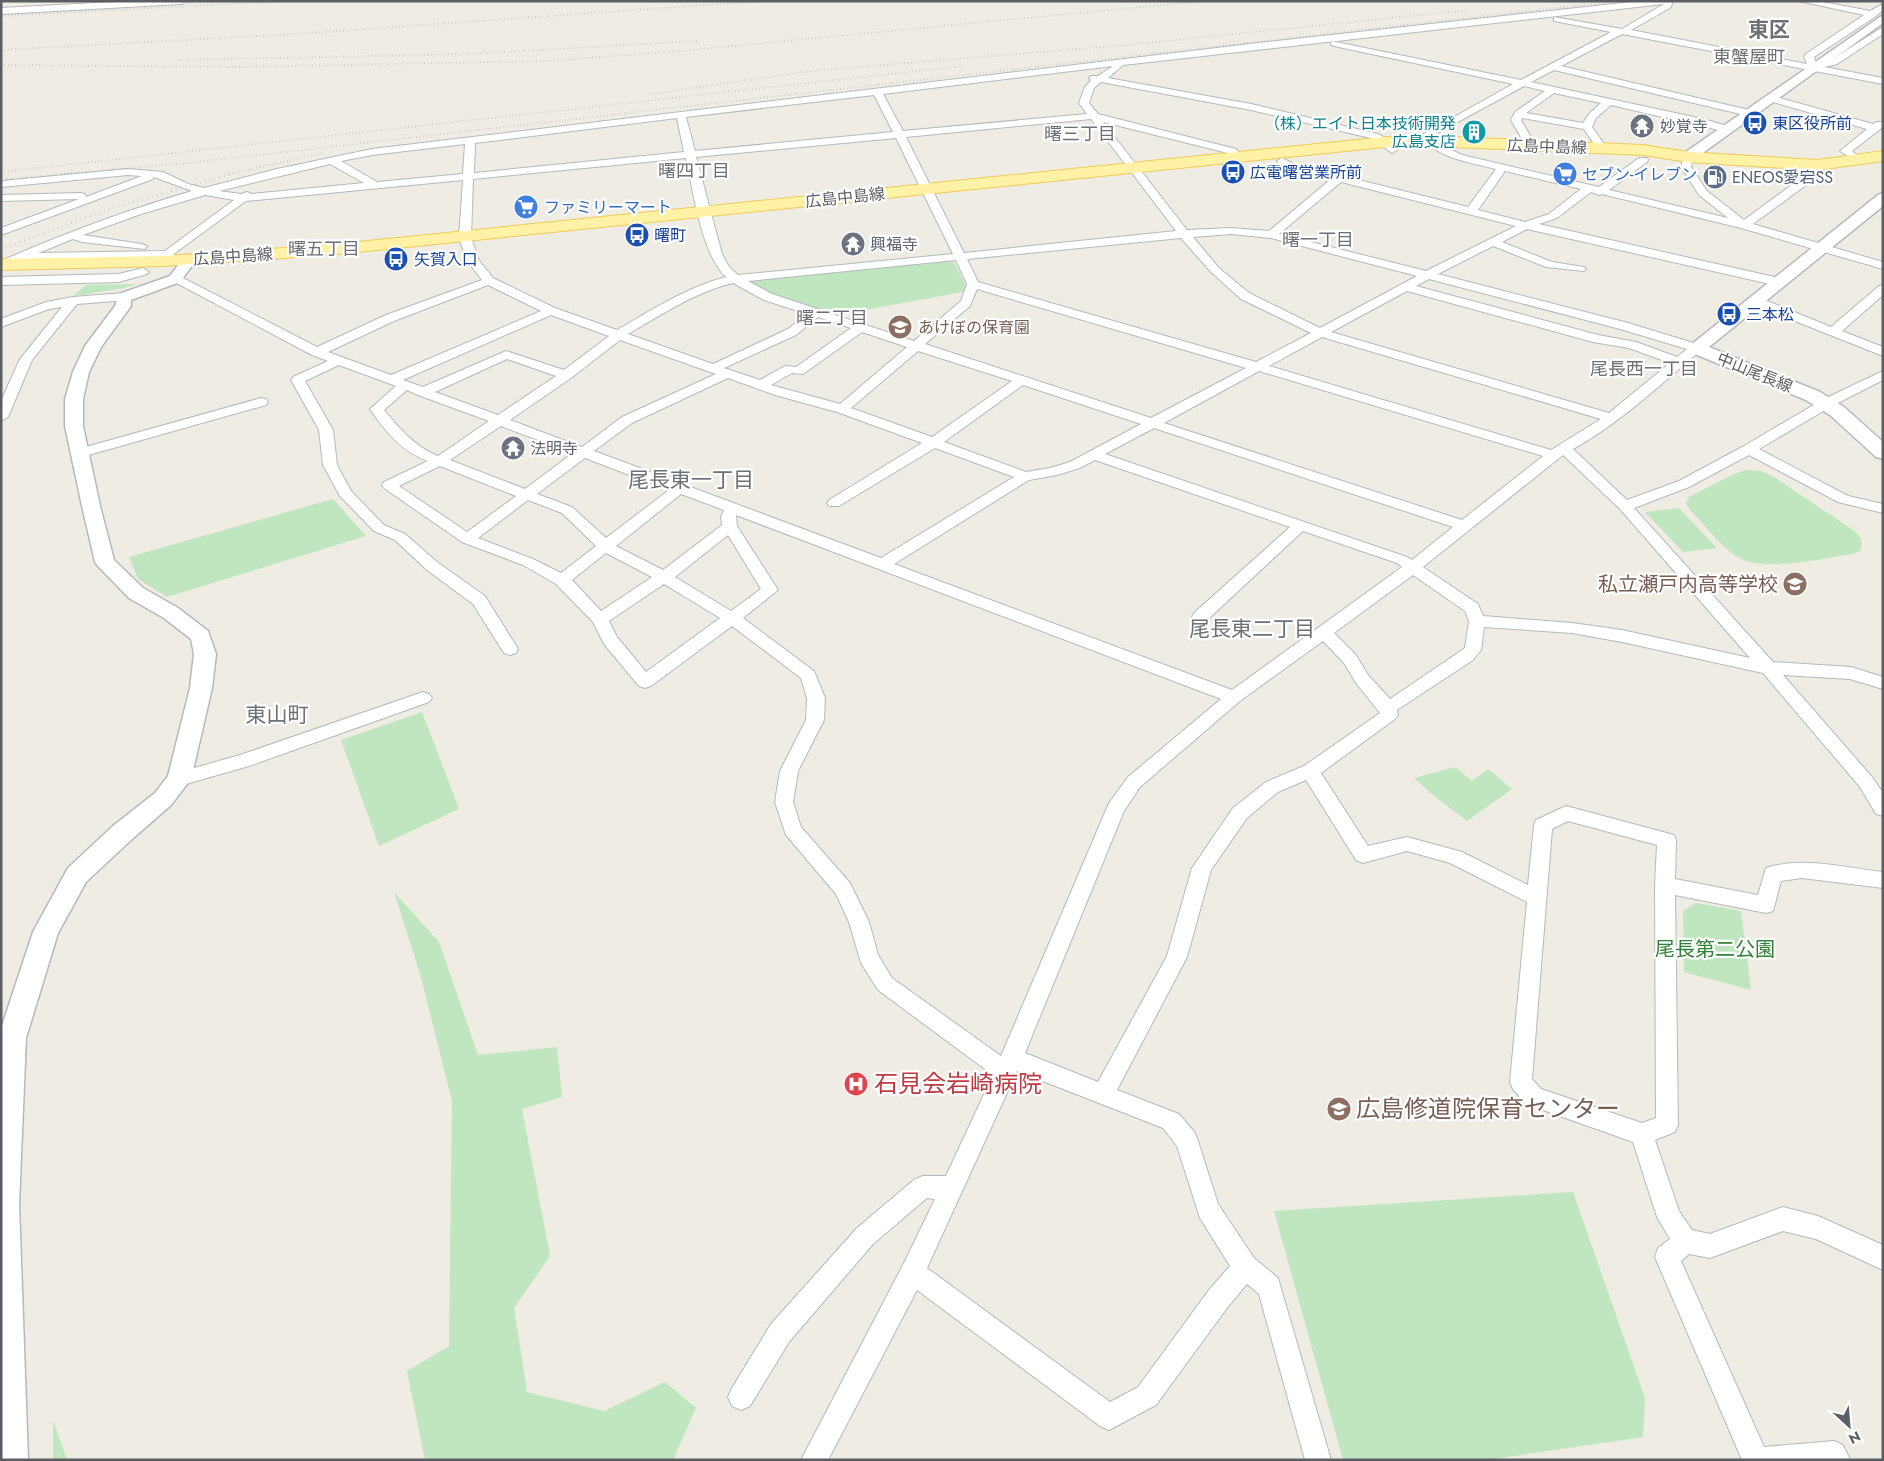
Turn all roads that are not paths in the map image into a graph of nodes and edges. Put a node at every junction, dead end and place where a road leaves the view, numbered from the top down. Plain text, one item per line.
1 (182, 1) edge
2 (1668, 1) edge
3 (1803, 1) edge
4 (144, 2) edge
5 (1883, 6) edge
6 (1, 11) edge
7 (1541, 16) junction
8 (1878, 16) edge
9 (1624, 31) junction
10 (1882, 31) edge
11 (1323, 39) junction
12 (1120, 62) junction
13 (1554, 67) junction
14 (1813, 67) junction
15 (1048, 71) junction
16 (1096, 79) junction
17 (1883, 81) edge
18 (1522, 84) junction
19 (1552, 90) junction
20 (877, 91) junction
21 (1769, 98) junction
22 (1608, 103) junction
23 (1749, 113) junction
24 (681, 114) junction
25 (1518, 114) junction
26 (1093, 116) junction
27 (1879, 125) edge
28 (1586, 127) junction
29 (1726, 129) junction
30 (899, 135) junction
31 (470, 140) junction
32 (1434, 144) junction
33 (1388, 146) junction
34 (1530, 146) junction
35 (1602, 148) junction
36 (690, 156) junction
37 (1883, 156) edge
38 (1238, 157) junction
39 (1688, 157) junction
40 (331, 160) junction
41 (1282, 160) junction
42 (1643, 160) junction
43 (1858, 160) junction
44 (1817, 165) junction
45 (1502, 168) junction
46 (281, 170) junction
47 (1136, 171) junction
48 (159, 174) junction
49 (468, 178) junction
50 (1338, 178) junction
51 (1, 184) edge
52 (377, 186) junction
53 (1594, 190) junction
54 (203, 192) junction
55 (929, 193) junction
56 (94, 196) junction
57 (1, 198) edge
58 (243, 198) junction
59 (1883, 198) edge
60 (1471, 211) junction
61 (705, 216) junction
62 (1526, 225) junction
63 (1744, 225) junction
64 (1, 232) edge
65 (1184, 234) junction
66 (1271, 234) junction
67 (74, 235) junction
68 (466, 241) junction
69 (1493, 242) junction
70 (1824, 247) junction
71 (961, 256) junction
72 (175, 262) junction
73 (6, 265) edge
74 (1883, 266) edge
75 (1580, 269) dead end
76 (143, 272) junction
77 (1428, 275) junction
78 (735, 279) junction
79 (1, 281) edge
80 (489, 281) junction
81 (1780, 282) junction
82 (973, 284) junction
83 (1406, 287) junction
84 (1883, 289) edge
85 (124, 297) junction
86 (73, 301) junction
87 (1756, 301) junction
88 (551, 311) junction
89 (816, 313) junction
90 (1, 323) edge
91 (861, 327) junction
92 (1322, 332) junction
93 (1833, 332) junction
94 (618, 336) junction
95 (915, 346) junction
96 (1696, 348) junction
97 (318, 352) junction
98 (1883, 352) edge
99 (338, 360) junction
100 (1678, 362) junction
101 (1258, 366) junction
102 (712, 369) junction
103 (727, 374) junction
104 (566, 375) junction
105 (1883, 375) edge
106 (391, 380) junction
107 (1021, 381) junction
108 (405, 385) junction
109 (761, 386) junction
110 (424, 392) junction
111 (261, 402) dead end
112 (1827, 403) junction
113 (842, 409) junction
114 (1, 417) edge
115 (1610, 417) junction
116 (498, 421) junction
117 (1152, 424) junction
118 (934, 442) junction
119 (1749, 449) junction
120 (1559, 452) junction
121 (1882, 452) edge
122 (80, 453) junction
123 (584, 453) junction
124 (1094, 455) junction
125 (440, 461) junction
126 (1025, 476) junction
127 (679, 489) junction
128 (528, 494) junction
129 (834, 504) dead end
130 (1625, 506) junction
131 (732, 509) junction
132 (1883, 509) edge
133 (730, 526) junction
134 (1301, 526) junction
135 (1465, 526) junction
136 (468, 539) junction
137 (606, 547) junction
138 (881, 565) junction
139 (1412, 568) junction
140 (664, 577) junction
141 (562, 580) junction
142 (730, 617) junction
143 (1200, 617) dead end
144 (600, 619) junction
145 (1478, 621) junction
146 (1324, 632) junction
147 (510, 649) dead end
148 (1768, 668) junction
149 (1883, 683) edge
150 (1234, 697) junction
151 (423, 698) dead end
152 (1388, 708) junction
153 (1310, 772) junction
154 (179, 779) junction
155 (1883, 809) edge
156 (1883, 880) edge
157 (1665, 885) junction
158 (1536, 898) junction
159 (1008, 1065) junction
160 (1103, 1095) junction
161 (1642, 1134) junction
162 (952, 1188) junction
163 (1685, 1241) junction
164 (1883, 1258) edge
165 (1245, 1268) junction
166 (913, 1272) junction
167 (741, 1397) dead end
168 (11, 1460) edge
169 (814, 1460) edge
170 (1318, 1460) edge
171 (1756, 1460) edge
172 (1764, 1460) edge
173 (1836, 1460) edge

1 - 4 street
2 - 7 street
2 - 9 street
3 - 8 street
4 - 6 street
5 - 8 street
7 - 9 street
7 - 11 street
8 - 14 street
8 - 14 street
9 - 13 street
9 - 14 street
10 - 14 street
11 - 12 street
11 - 18 street
12 - 15 street
12 - 16 street
13 - 18 street
13 - 23 street
14 - 17 street
14 - 21 street
15 - 16 street
15 - 20 street
16 - 26 street
16 - 33 street
18 - 19 street
18 - 32 street
19 - 22 street
19 - 25 street
20 - 24 street
20 - 30 street
21 - 23 street
21 - 27 street
22 - 28 street
22 - 29 street
23 - 29 street
24 - 31 street
24 - 36 street
25 - 28 street
25 - 34 street
26 - 30 street
26 - 38 street
26 - 47 street
27 - 43 street
28 - 35 street
29 - 39 street
30 - 36 street
30 - 55 street
31 - 40 street
31 - 49 street
32 - 33 main road, 広島中島線
32 - 34 main road, 広島中島線
32 - 42 main road, 広島中島線
32 - 45 street
33 - 38 main road, 広島中島線
33 - 41 main road, 広島中島線
34 - 35 main road, 広島中島線
35 - 39 main road, 広島中島線
36 - 49 street
36 - 61 street
37 - 43 main road, 広島中島線
38 - 47 main road, 広島中島線
39 - 42 main road, 広島中島線
39 - 44 main road, 広島中島線
39 - 63 street
40 - 46 street
40 - 52 street
41 - 47 main road, 広島中島線
41 - 50 street
42 - 53 street
43 - 44 main road, 広島中島線
44 - 63 street
45 - 53 street
45 - 60 street
46 - 54 street
46 - 58 street
47 - 55 main road, 広島中島線
47 - 65 street
48 - 51 street
48 - 54 street
48 - 56 street
49 - 52 street
49 - 68 street
50 - 60 street
50 - 66 street
52 - 58 street
53 - 62 street
53 - 63 street
54 - 58 street
54 - 67 street
55 - 61 main road, 広島中島線
55 - 71 street
56 - 57 street
56 - 64 street
58 - 72 street
59 - 70 main road, 中山尾長線
60 - 62 street
61 - 68 main road, 広島中島線
61 - 78 street
62 - 69 street
62 - 81 street
63 - 70 street
65 - 66 street
65 - 71 street
65 - 92 street
66 - 77 street
67 - 72 street
67 - 73 street
68 - 72 main road, 広島中島線
68 - 80 street
69 - 75 street
69 - 77 street
70 - 74 street
70 - 81 main road, 中山尾長線
71 - 78 street
71 - 82 street
72 - 73 main road, 広島中島線
72 - 76 main road, 広島中島線
72 - 85 street
72 - 97 street
73 - 76 main road, 広島中島線
76 - 79 street
77 - 83 street
77 - 96 street
78 - 89 street
78 - 94 street
80 - 88 street
80 - 97 street
81 - 87 main road, 中山尾長線
82 - 95 street
82 - 101 street
83 - 92 street
83 - 100 street
84 - 93 street
85 - 86 street
85 - 122 street
86 - 90 street
86 - 114 street
87 - 93 street
87 - 96 main road, 中山尾長線
88 - 94 street
88 - 106 street
89 - 91 street
89 - 102 street
91 - 95 street
91 - 109 street
92 - 101 street
92 - 115 street
93 - 98 street
94 - 102 street
94 - 104 street
95 - 107 street
95 - 113 street
96 - 100 street
96 - 112 main road, 中山尾長線
97 - 99 street
99 - 106 street
99 - 147 street
100 - 115 street
101 - 117 street
101 - 120 street
102 - 103 street
103 - 109 street
103 - 123 street
104 - 110 street
104 - 116 street
105 - 112 street
106 - 108 street
107 - 117 street
107 - 118 street
108 - 110 street
108 - 125 street
109 - 113 street
110 - 116 street
111 - 122 street
112 - 119 street
112 - 121 main road, 中山尾長線
113 - 118 street
115 - 120 street
116 - 123 street
116 - 125 street
117 - 124 street
117 - 135 street
118 - 126 street
118 - 129 street
119 - 130 street
119 - 132 street
120 - 130 street
120 - 135 street
122 - 154 street
123 - 127 street
123 - 128 street
124 - 126 street
124 - 134 street
125 - 128 street
125 - 136 street
126 - 138 street
127 - 131 street
127 - 137 street
128 - 136 street
128 - 137 street
130 - 148 street
131 - 133 street
131 - 138 street
133 - 140 street
133 - 142 street
134 - 139 street
134 - 143 street
135 - 139 street
136 - 141 street
137 - 140 street
137 - 141 street
138 - 150 street
139 - 145 street
139 - 146 street
140 - 142 street
140 - 144 street
141 - 144 street
142 - 144 street
142 - 159 street
145 - 148 street
145 - 152 street
146 - 150 street
146 - 152 street
148 - 149 street
148 - 155 street
150 - 159 street
151 - 154 street
152 - 153 street
153 - 158 street
153 - 160 street
154 - 168 street
156 - 157 street
157 - 158 street
157 - 161 street
158 - 161 street
159 - 160 street
159 - 162 street
160 - 165 street
161 - 163 street
162 - 166 street
162 - 167 street
163 - 164 street
163 - 171 street
165 - 166 street
165 - 170 street
166 - 169 street
172 - 173 street

